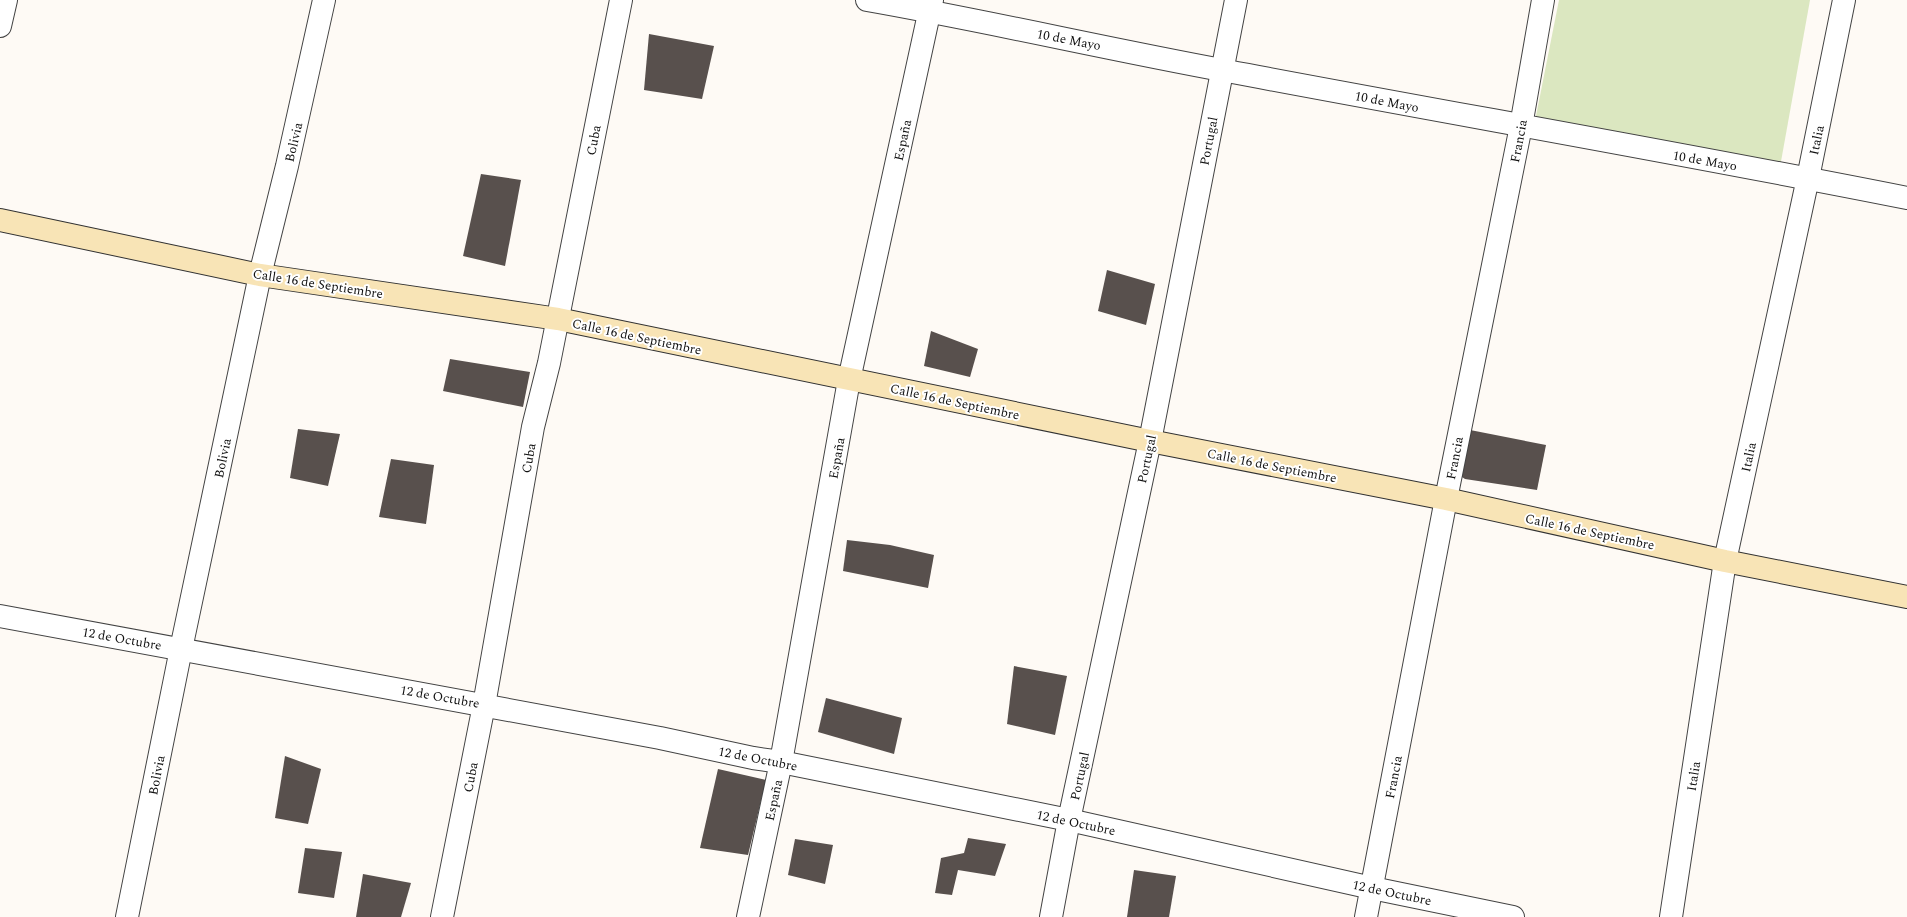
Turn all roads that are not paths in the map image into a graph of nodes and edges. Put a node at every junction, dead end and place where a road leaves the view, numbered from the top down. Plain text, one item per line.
1 (6, 0) edge
2 (324, 0) edge
3 (621, 0) edge
4 (867, 0) edge
5 (1236, 0) edge
6 (1543, 0) edge
7 (1844, 0) edge
8 (931, 5) edge
9 (0, 26) edge
10 (1222, 70) junction
11 (1521, 126) junction
12 (1808, 178) junction
13 (1907, 198) edge
14 (0, 220) edge
15 (260, 275) junction
16 (558, 319) junction
17 (849, 380) junction
18 (1150, 441) junction
19 (1446, 499) junction
20 (1725, 561) junction
21 (1907, 597) edge
22 (0, 616) edge
23 (181, 649) junction
24 (484, 704) junction
25 (782, 762) junction
26 (1070, 820) junction
27 (1372, 888) junction
28 (127, 917) edge
29 (442, 917) edge
30 (748, 917) edge
31 (1051, 917) edge
32 (1366, 917) edge
33 (1514, 917) edge
34 (1671, 917) edge

1 - 9 street
2 - 15 street, Bolivia
3 - 16 street, Cuba
4 - 8 street, 10 de Mayo
5 - 10 street, Portugal
6 - 11 street, Francia
7 - 12 street, Italia
8 - 10 street, 10 de Mayo
8 - 17 street, España
10 - 11 street, 10 de Mayo
10 - 18 street, Portugal
11 - 12 street, 10 de Mayo
11 - 19 street, Francia
12 - 13 street, 10 de Mayo
12 - 20 street, Italia
14 - 15 street, Calle 16 de Septiembre
15 - 16 street, Calle 16 de Septiembre
15 - 23 street, Bolivia
16 - 17 street, Calle 16 de Septiembre
16 - 24 street, Cuba
17 - 18 street, Calle 16 de Septiembre
17 - 25 street, España
18 - 19 street, Calle 16 de Septiembre
18 - 26 street, Portugal
19 - 20 street, Calle 16 de Septiembre
19 - 27 street, Francia
20 - 21 street, Calle 16 de Septiembre
20 - 34 street, Italia
22 - 23 street, 12 de Octubre
23 - 24 street, 12 de Octubre
23 - 28 street, Bolivia
24 - 25 street, 12 de Octubre
24 - 29 street, Cuba
25 - 26 street, 12 de Octubre
25 - 30 street, España
26 - 27 street, 12 de Octubre
26 - 31 street, Portugal
27 - 32 street, Francia
27 - 33 street, 12 de Octubre

